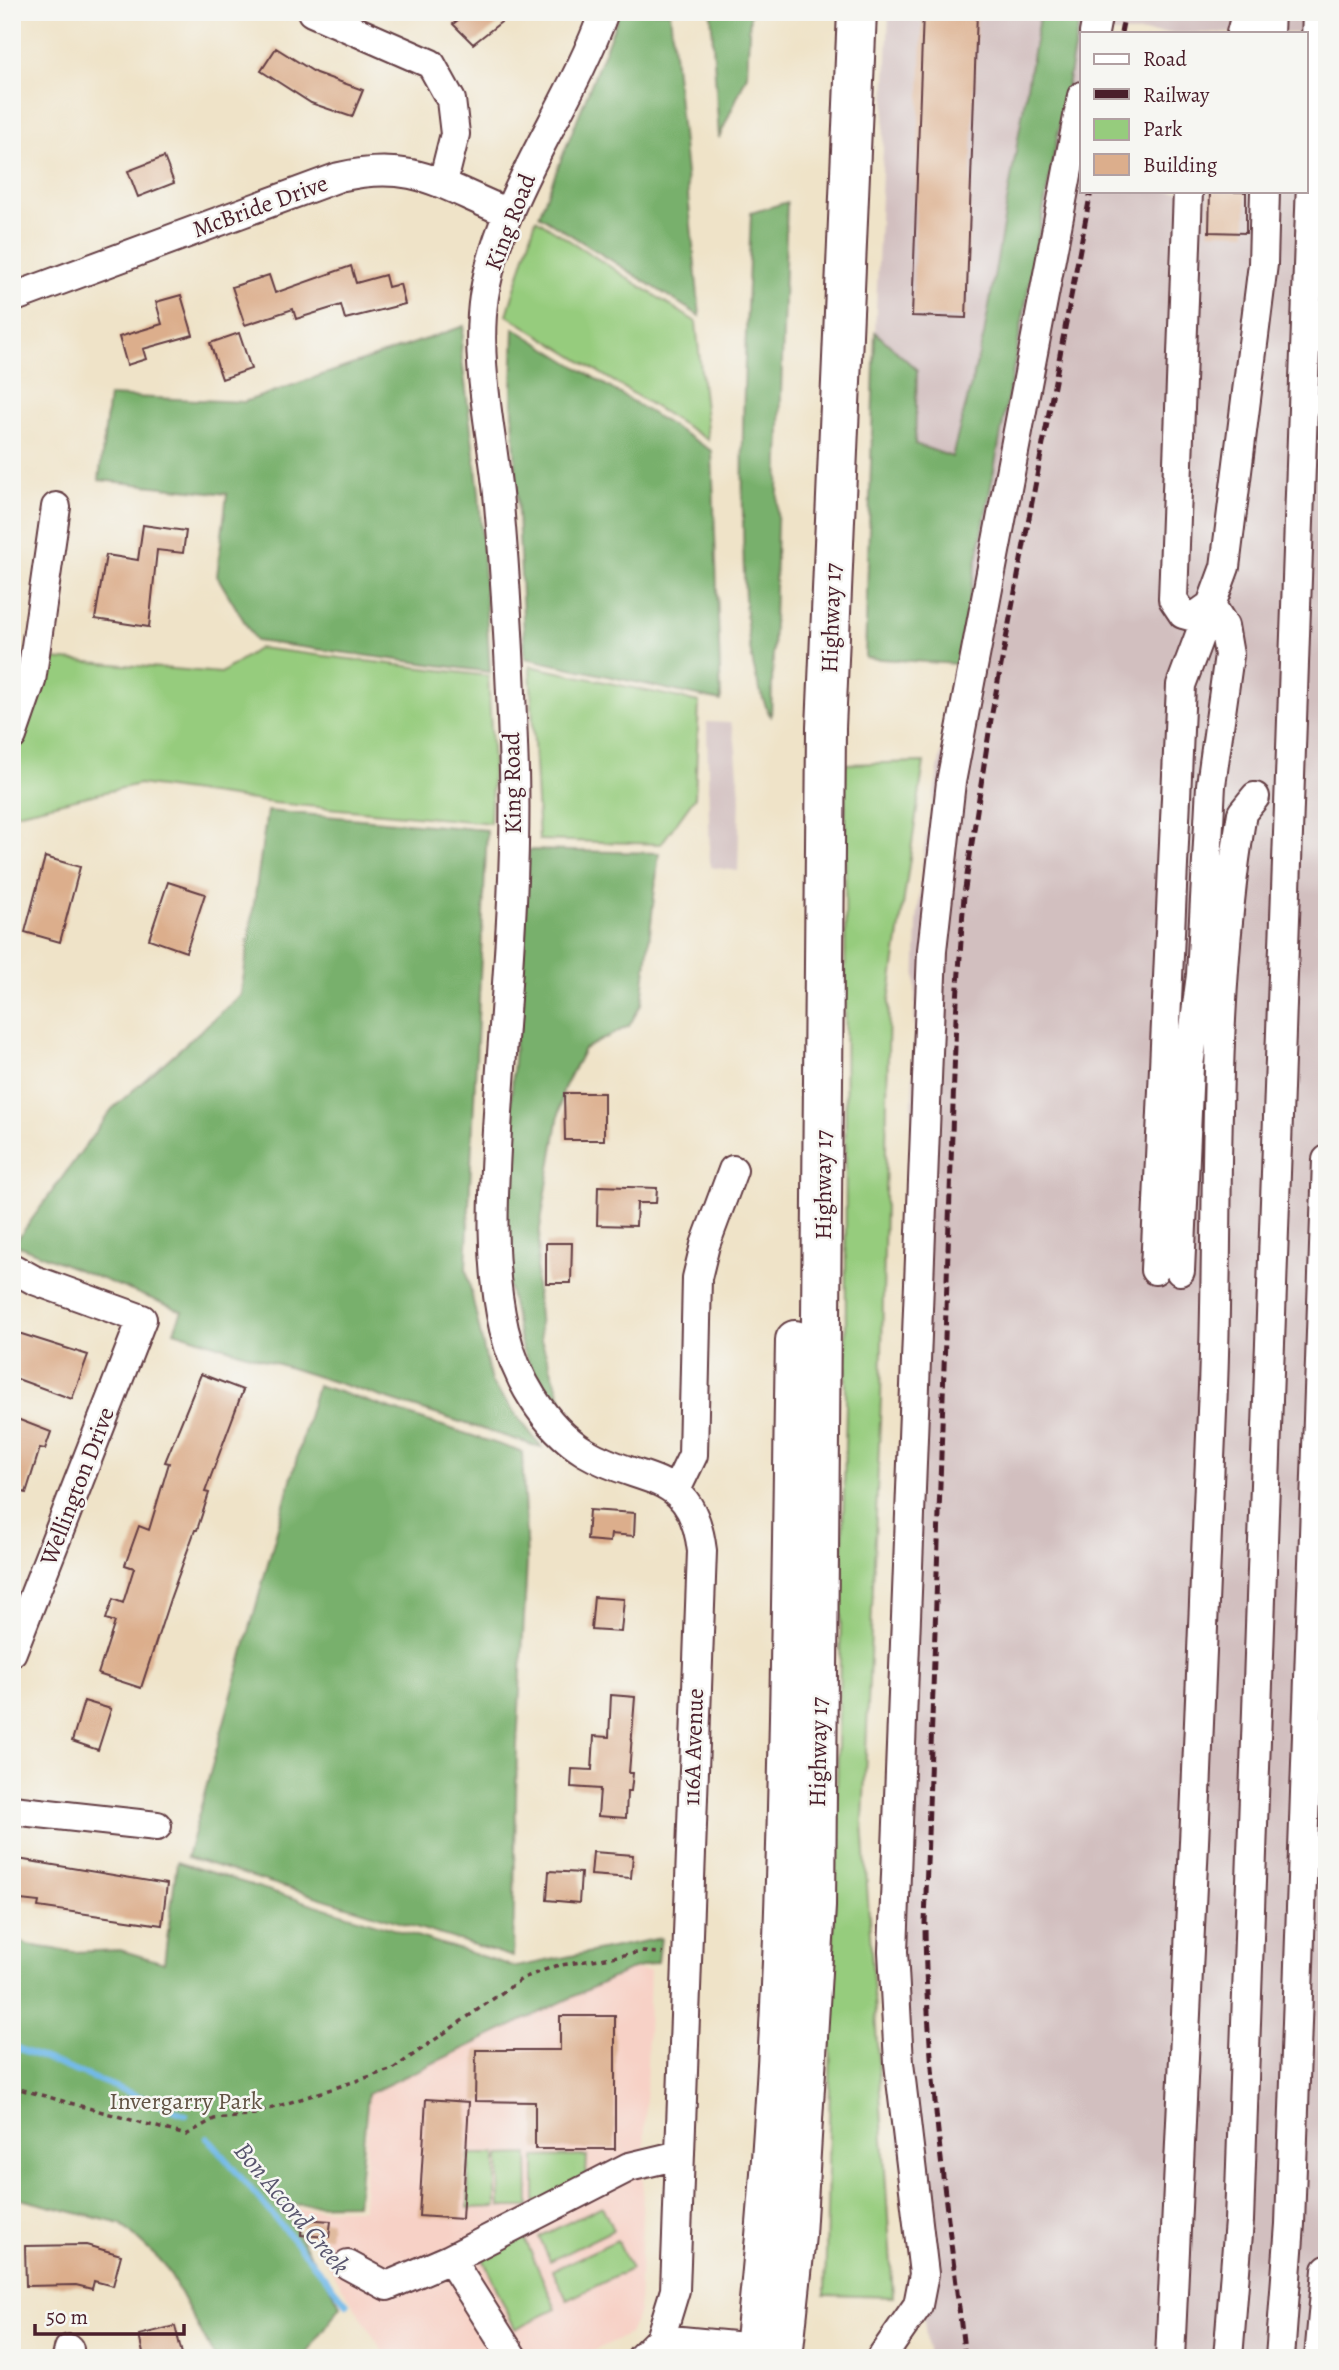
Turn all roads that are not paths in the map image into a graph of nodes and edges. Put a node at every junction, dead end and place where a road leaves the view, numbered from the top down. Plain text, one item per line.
1 (312, 12) edge
2 (604, 12) edge
3 (833, 12) edge
4 (857, 12) edge
5 (1098, 12) edge
6 (1317, 12) edge
7 (1247, 22) edge
8 (1094, 32) edge
9 (1267, 32) edge
10 (1080, 106) edge
11 (443, 182) junction
12 (1188, 192) edge
13 (1265, 192) edge
14 (509, 213) junction
15 (12, 298) edge
16 (56, 508) dead end
17 (1211, 606) junction
18 (12, 736) edge
19 (1255, 797) dead end
20 (1208, 844) junction
21 (1236, 851) junction
22 (1327, 1160) edge
23 (733, 1170) dead end
24 (12, 1268) edge
25 (676, 1490) junction
26 (12, 1652) edge
27 (12, 1810) edge
28 (157, 1826) dead end
29 (679, 2155) junction
30 (450, 2259) junction
31 (348, 2265) dead end
32 (1327, 2270) edge
33 (656, 2351) edge
34 (764, 2354) edge
35 (513, 2358) edge
36 (881, 2358) edge
37 (1170, 2358) edge
38 (1228, 2358) edge
39 (1280, 2358) edge
40 (1320, 2358) edge

1 - 11 street
2 - 14 street, King Road
3 - 34 highway, Highway 17
4 - 34 highway, Highway 17
5 - 8 street
6 - 38 street
7 - 9 street
10 - 36 street
11 - 14 street, McBride Drive
11 - 15 street, McBride Drive
12 - 17 street
13 - 17 street
14 - 25 street, King Road
16 - 18 street
17 - 20 street
17 - 20 street
19 - 21 street
20 - 21 street
21 - 37 street
22 - 39 street
23 - 25 street
24 - 26 street, Wellington Drive
25 - 29 street, 116A Avenue
27 - 28 street
29 - 30 street
29 - 33 street, 116A Avenue
30 - 31 street
30 - 35 street
32 - 40 street
33 - 34 street

